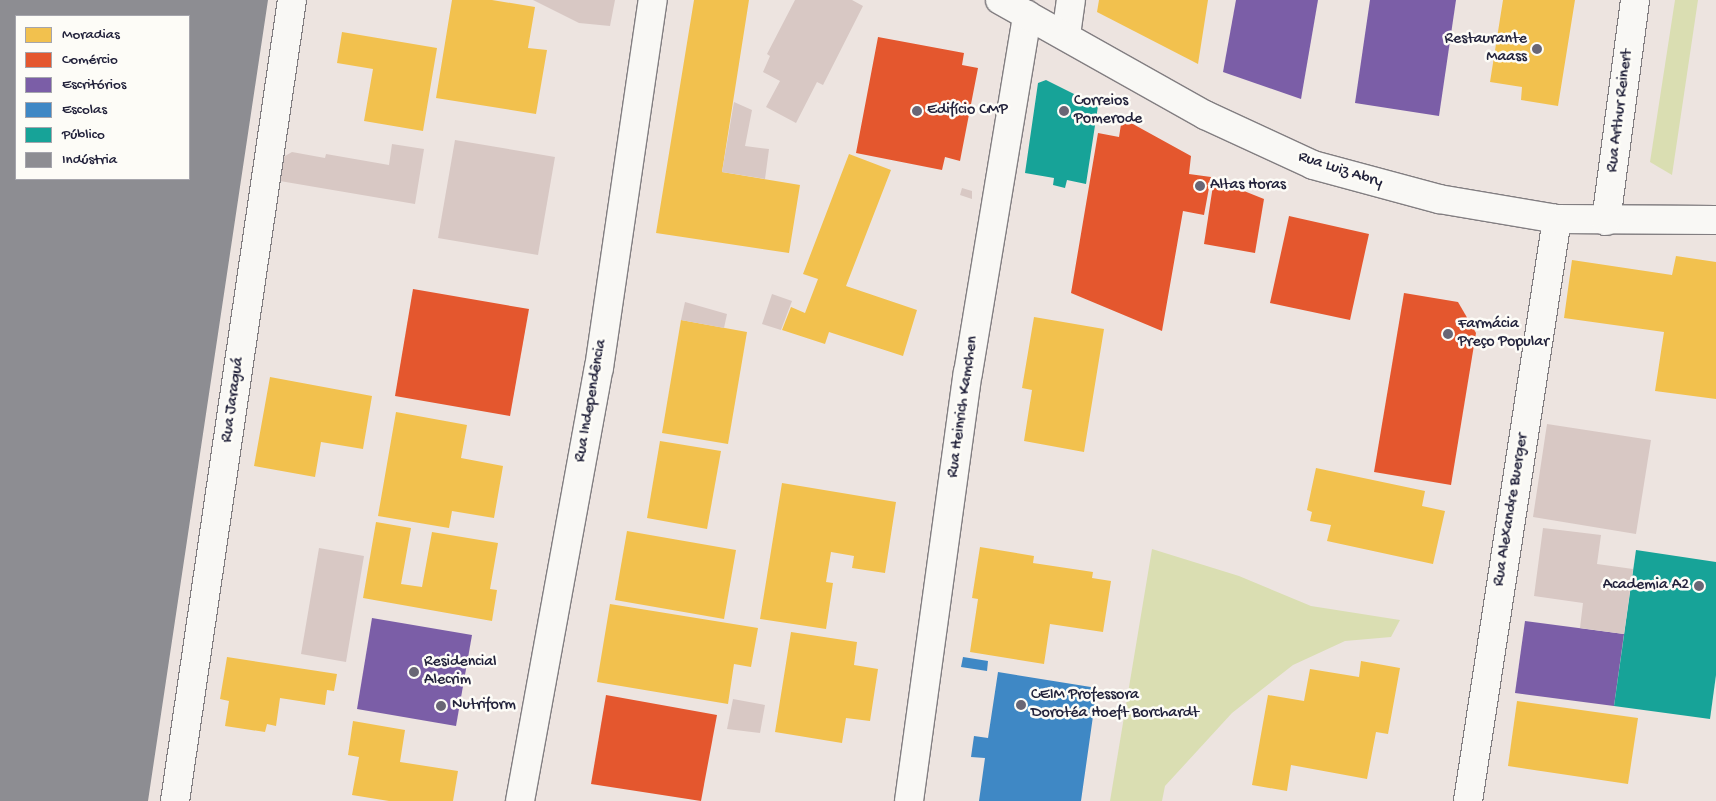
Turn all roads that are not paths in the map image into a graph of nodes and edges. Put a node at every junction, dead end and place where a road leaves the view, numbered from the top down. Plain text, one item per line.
1 (292, 0) edge
2 (652, 0) edge
3 (1000, 0) edge
4 (1071, 0) edge
5 (1635, 0) edge
6 (1027, 15) junction
7 (1066, 35) junction
8 (1557, 219) junction
9 (1716, 220) edge
10 (1606, 221) junction
11 (175, 801) edge
12 (520, 801) edge
13 (910, 801) edge
14 (1468, 801) edge

1 - 11 street, Rua Jaraguá
2 - 12 street, Rua Independência
3 - 6 street, Rua Luiz Abry
4 - 7 street
5 - 10 street, Rua Arthur Reinert
6 - 7 street, Rua Luiz Abry
6 - 13 street, Rua Heinrich Kamchen
7 - 8 street, Rua Luiz Abry
8 - 10 street, Rua Luiz Abry
8 - 14 street, Rua Alexandre Buerger
9 - 10 street, Rua Luiz Abry

